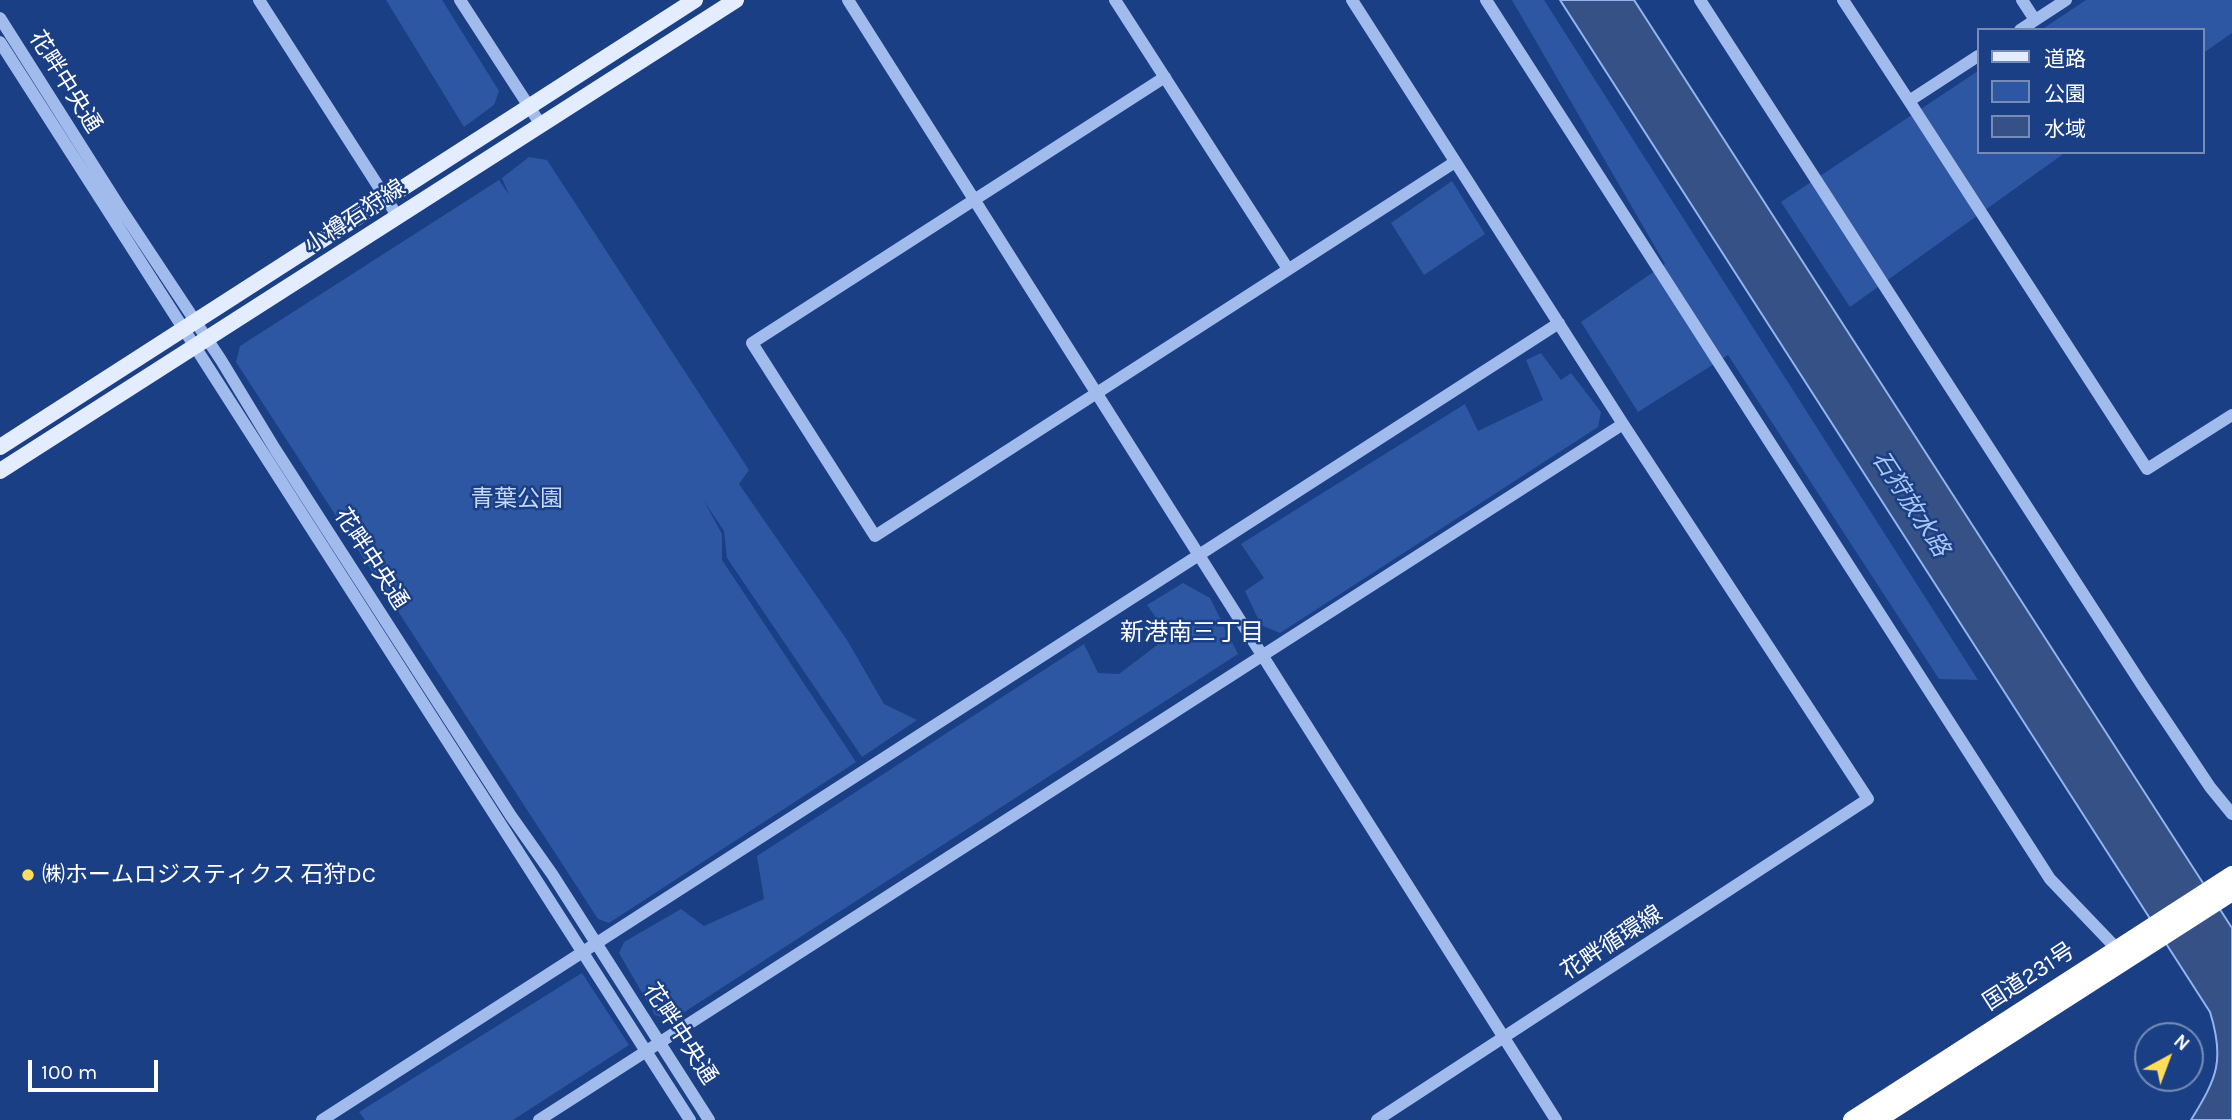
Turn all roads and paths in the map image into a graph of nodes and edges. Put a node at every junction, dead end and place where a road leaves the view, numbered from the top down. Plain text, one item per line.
1 (259, 0) edge
2 (460, 0) edge
3 (695, 0) edge
4 (736, 0) edge
5 (848, 0) edge
6 (1115, 0) edge
7 (1352, 0) edge
8 (1486, 0) edge
9 (1700, 0) edge
10 (1843, 0) edge
11 (2022, 0) edge
12 (2066, 0) edge
13 (0, 18) edge
14 (2035, 20) junction
15 (2023, 28) edge
16 (0, 42) edge
17 (1976, 58) edge
18 (1165, 77) junction
19 (1909, 101) junction
20 (530, 108) junction
21 (541, 125) junction
22 (1455, 162) junction
23 (386, 199) junction
24 (974, 199) junction
25 (398, 216) junction
26 (1288, 269) junction
27 (1559, 323) junction
28 (190, 326) junction
29 (201, 343) junction
30 (1097, 395) junction
31 (2232, 415) edge
32 (1623, 424) junction
33 (0, 447) edge
34 (0, 471) edge
35 (1198, 555) junction
36 (1261, 655) junction
37 (2232, 814) edge
38 (2230, 884) edge
39 (2145, 939) junction
40 (597, 944) junction
41 (2117, 949) junction
42 (583, 953) junction
43 (1505, 1038) junction
44 (660, 1043) junction
45 (646, 1052) junction
46 (322, 1120) edge
47 (539, 1120) edge
48 (690, 1120) edge
49 (709, 1120) edge
50 (1377, 1120) edge
51 (1556, 1120) edge
52 (1852, 1120) edge
53 (1877, 1120) edge

1 - 23 street
2 - 20 street
3 - 20 main road, 小樽石狩線
4 - 21 main road, 小樽石狩線
5 - 24 street
6 - 18 street
7 - 22 street
8 - 41 street
9 - 37 street
10 - 19 street
11 - 14 street
12 - 14 street
13 - 28 street, 花畔中央通
14 - 15 street
16 - 28 street, 花畔中央通
17 - 19 street
18 - 24 street
18 - 26 street
19 - 31 street
20 - 21 street
20 - 23 main road, 小樽石狩線
21 - 25 main road, 小樽石狩線
22 - 26 street
22 - 27 street
23 - 25 street
23 - 28 main road, 小樽石狩線
24 - 30 street
24 - 30 street
25 - 29 main road, 小樽石狩線
26 - 30 street
27 - 32 street
27 - 35 street
28 - 29 street, 花畔中央通
28 - 33 main road, 小樽石狩線
29 - 34 main road, 小樽石狩線
29 - 40 street, 花畔中央通
29 - 42 street, 花畔中央通
30 - 35 street
32 - 36 street
32 - 43 street, 花畔循環線
35 - 36 street
35 - 40 street
36 - 43 street
36 - 44 street
38 - 39 highway, 国道231号
39 - 41 highway, 国道231号
39 - 53 highway, 国道231号
40 - 42 street
40 - 44 street, 花畔中央通
41 - 52 highway, 国道231号
42 - 45 street, 花畔中央通
42 - 46 street
43 - 50 street, 花畔循環線
43 - 51 street
44 - 45 street
44 - 49 street, 花畔中央通
45 - 47 street
45 - 48 street, 花畔中央通

